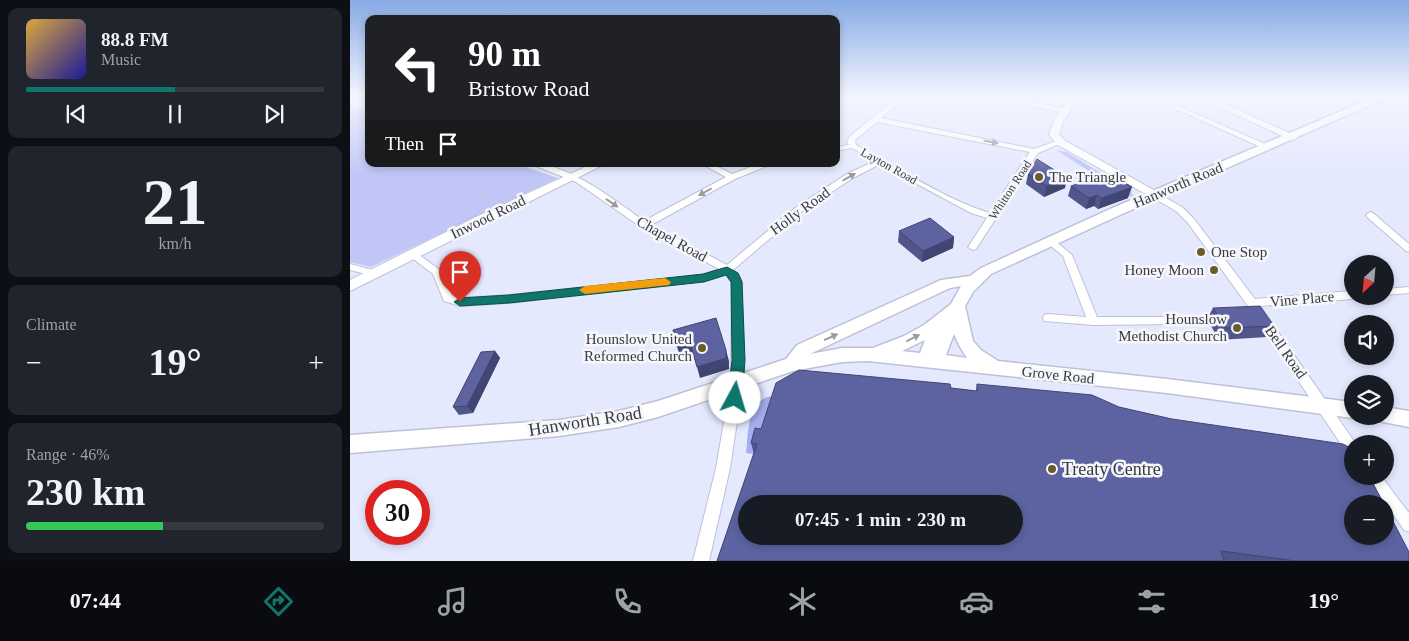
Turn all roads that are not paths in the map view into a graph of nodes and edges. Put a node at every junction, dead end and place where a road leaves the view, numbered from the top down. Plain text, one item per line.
1 (872, 121) edge
2 (885, 121) edge
3 (1059, 121) edge
4 (1209, 121) edge
5 (1258, 121) edge
6 (1327, 121) edge
7 (1293, 136) junction
8 (1060, 142) junction
9 (854, 146) junction
10 (1268, 147) junction
11 (840, 148) edge
12 (1035, 151) junction
13 (879, 162) junction
14 (544, 167) edge
15 (593, 167) edge
16 (712, 167) edge
17 (756, 167) edge
18 (572, 176) junction
19 (732, 176) junction
20 (1155, 195) junction
21 (1370, 215) dead end
22 (992, 217) junction
23 (644, 225) junction
24 (1050, 241) junction
25 (972, 247) dead end
26 (1409, 249) edge
27 (412, 254) junction
28 (350, 267) edge
29 (727, 270) junction
30 (374, 273) junction
31 (971, 282) junction
32 (350, 286) edge
33 (1409, 290) edge
34 (1394, 291) edge
35 (1344, 295) edge
36 (1252, 303) junction
37 (954, 309) junction
38 (1048, 318) dead end
39 (1093, 321) junction
40 (1174, 321) dead end
41 (868, 354) junction
42 (931, 360) junction
43 (792, 364) junction
44 (1003, 369) junction
45 (737, 382) junction
46 (1323, 407) junction
47 (1344, 409) edge
48 (1394, 411) edge
49 (1409, 411) edge
50 (1394, 417) edge
51 (1409, 419) edge
52 (1344, 437) edge
53 (350, 444) edge
54 (1380, 485) edge
55 (1409, 525) edge
56 (701, 561) edge

1 - 9 street, Layton Road
2 -> 12 street
3 - 8 street
4 - 10 street
5 - 7 street
6 - 7 main road, Hanworth Road
7 - 10 main road, Hanworth Road
8 - 12 street, Whitton Road
8 - 20 street
9 - 11 street
9 - 13 street, Layton Road
10 - 20 main road, Hanworth Road
12 - 22 street, Whitton Road
13 - 22 street, Layton Road
29 -> 13 street, Holly Road
14 - 18 street, Chapel Road
15 - 18 street, Inwood Road
16 - 19 street
17 - 19 street
18 -> 23 street, Chapel Road
18 - 27 street, Inwood Road
19 -> 23 street
20 - 24 main road, Hanworth Road
20 - 36 street, Bell Road
21 - 26 street
22 - 25 street, Whitton Road
23 - 29 street, Chapel Road
24 - 31 main road, Hanworth Road
24 - 39 street
27 - 29 street
27 - 30 street, Inwood Road
28 - 30 street
29 - 45 street
30 - 32 street, Inwood Road
31 - 37 main road, Hanworth Road
43 -> 31 main road, Hanworth Road
33 - 34 street
35 - 36 street, Vine Place
36 - 46 street, Bell Road
41 -> 37 main road, Hanworth Road
37 - 42 main road, Hanworth Road
37 - 44 main road
38 - 39 street
39 - 40 street
41 - 42 main road, Grove Road
41 - 43 main road, Grove Road
42 - 44 main road, Grove Road
43 - 45 main road, Hanworth Road
44 - 46 main road, Grove Road
45 - 53 main road, Hanworth Road
45 - 56 street
46 - 47 main road, Grove Road
46 - 52 street, Bell Road
48 - 49 main road
50 - 51 main road
54 - 55 street

